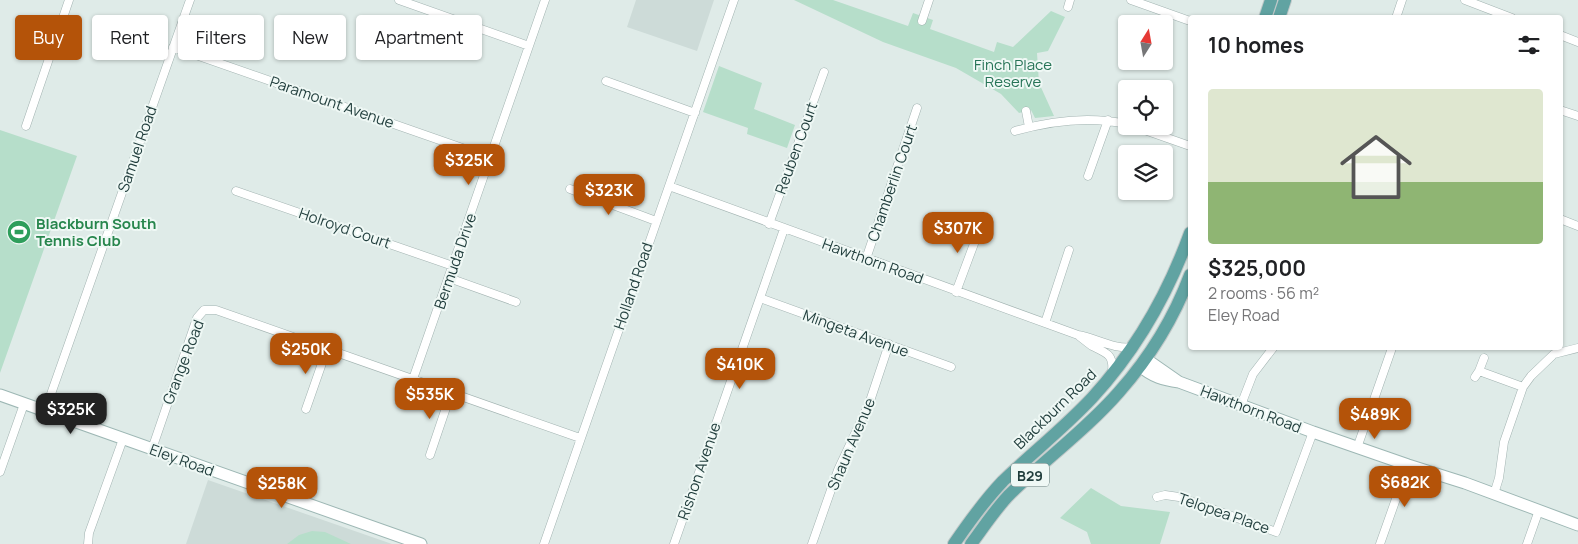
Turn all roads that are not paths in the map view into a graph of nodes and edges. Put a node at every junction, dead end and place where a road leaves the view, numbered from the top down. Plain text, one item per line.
1 (69, 0) edge
2 (190, 0) edge
3 (399, 0) edge
4 (545, 0) edge
5 (734, 0) edge
6 (929, 0) edge
7 (1131, 0) edge
8 (1271, 0) edge
9 (1285, 0) edge
10 (1402, 0) edge
11 (1465, 0) edge
12 (1266, 15) edge
13 (1280, 15) edge
14 (1397, 15) edge
15 (1504, 15) edge
16 (1188, 20) edge
17 (922, 21) dead end
18 (1563, 37) edge
19 (1578, 42) edge
20 (529, 46) junction
21 (173, 47) junction
22 (824, 72) dead end
23 (606, 81) dead end
24 (918, 108) dead end
25 (1026, 111) dead end
26 (1563, 111) edge
27 (695, 113) junction
28 (1578, 116) edge
29 (1108, 120) junction
30 (1118, 122) edge
31 (26, 126) dead end
32 (1030, 127) junction
33 (1015, 131) dead end
34 (1159, 135) edge
35 (1188, 145) edge
36 (490, 158) junction
37 (1088, 176) dead end
38 (669, 186) junction
39 (570, 189) dead end
40 (236, 191) dead end
41 (1563, 219) edge
42 (656, 221) junction
43 (1577, 223) edge
44 (769, 224) junction
45 (981, 225) dead end
46 (784, 229) junction
47 (1188, 238) edge
48 (1069, 250) dead end
49 (866, 259) junction
50 (453, 266) junction
51 (449, 278) junction
52 (1188, 279) edge
53 (956, 292) junction
54 (760, 298) junction
55 (516, 302) dead end
56 (1045, 324) junction
57 (1078, 335) junction
58 (889, 344) junction
59 (1134, 345) junction
60 (1578, 348) edge
61 (327, 349) junction
62 (1272, 350) edge
63 (1391, 350) edge
64 (1563, 350) edge
65 (1552, 351) edge
66 (1484, 358) dead end
67 (1141, 362) junction
68 (952, 367) dead end
69 (1111, 376) junction
70 (413, 379) junction
71 (1523, 387) junction
72 (451, 393) junction
73 (0, 395) edge
74 (24, 404) junction
75 (1242, 405) junction
76 (306, 409) dead end
77 (45, 411) junction
78 (1057, 431) junction
79 (1313, 432) junction
80 (580, 438) junction
81 (122, 439) junction
82 (1356, 448) junction
83 (152, 449) junction
84 (430, 455) dead end
85 (1408, 465) junction
86 (0, 472) edge
87 (1494, 494) junction
88 (1157, 497) dead end
89 (1539, 510) junction
90 (1578, 525) edge
91 (88, 544) edge
92 (421, 544) edge
93 (544, 544) edge
94 (674, 544) edge
95 (812, 544) edge
96 (954, 544) edge
97 (971, 544) edge
98 (1380, 544) edge
99 (1527, 544) edge

1 - 31 street
2 - 21 street, Samuel Road
3 - 20 street
4 - 20 street, Bermuda Drive
5 - 27 street, Holland Road
6 - 17 street
7 - 16 street
8 - 12 main road
9 - 13 main road
10 - 14 street
11 - 15 street
18 - 19 street
20 - 36 street, Bermuda Drive
21 - 36 street, Paramount Avenue
21 - 77 street, Samuel Road
22 - 44 street, Reuben Court
23 - 27 street
24 - 49 street, Chamberlin Court
25 - 32 street
26 - 28 street
27 - 38 street, Holland Road
29 - 30 street
29 - 32 street
29 - 37 street
32 - 33 street
34 - 35 street
36 - 50 street, Bermuda Drive
38 - 42 street, Holland Road
38 - 44 street, Hawthorn Road
39 - 42 street
40 - 50 street, Holroyd Court
41 - 43 street
42 - 80 street, Holland Road
44 - 46 street, Hawthorn Road
45 - 53 street
46 - 49 street, Hawthorn Road
46 - 54 street, Rishon Avenue
47 - 59 main road, Blackburn Road / B29
48 - 56 street
49 - 53 street, Hawthorn Road
50 - 51 street, Bermuda Drive
51 - 55 street
51 - 70 street, Bermuda Drive
52 - 67 main road, Blackburn Road / B29
53 - 56 street, Hawthorn Road
54 - 58 street, Mingeta Avenue
54 - 94 street, Rishon Avenue
56 - 57 street, Hawthorn Road
57 - 59 street, Hawthorn Road
57 - 69 street, Hawthorn Road
58 - 68 street, Mingeta Avenue
58 - 95 street, Shaun Avenue
59 - 67 main road
59 - 69 main road, Blackburn Road / B29
60 - 64 street
61 - 70 street, Grange Road
61 - 76 street
61 - 83 street, Grange Road
62 - 75 street
63 - 82 street
65 - 71 street
66 - 71 street
67 - 75 main road, Hawthorn Road
67 - 78 main road
67 - 97 main road, Blackburn Road / B29
69 - 78 main road, Blackburn Road / B29
70 - 72 street, Grange Road
71 - 87 street
72 - 80 street, Grange Road
72 - 84 street
73 - 74 main road, Eley Road
74 - 77 main road, Eley Road
74 - 86 street
75 - 79 main road, Hawthorn Road
77 - 81 main road, Eley Road
78 - 96 main road, Blackburn Road / B29
79 - 82 main road, Hawthorn Road
79 - 88 street, Telopea Place
80 - 93 street, Holland Road
81 - 83 main road, Eley Road
81 - 91 street
82 - 85 main road, Hawthorn Road
83 - 92 main road, Eley Road
85 - 87 main road, Hawthorn Road
85 - 98 street
87 - 89 main road, Hawthorn Road
89 - 90 main road, Hawthorn Road
89 - 99 street

